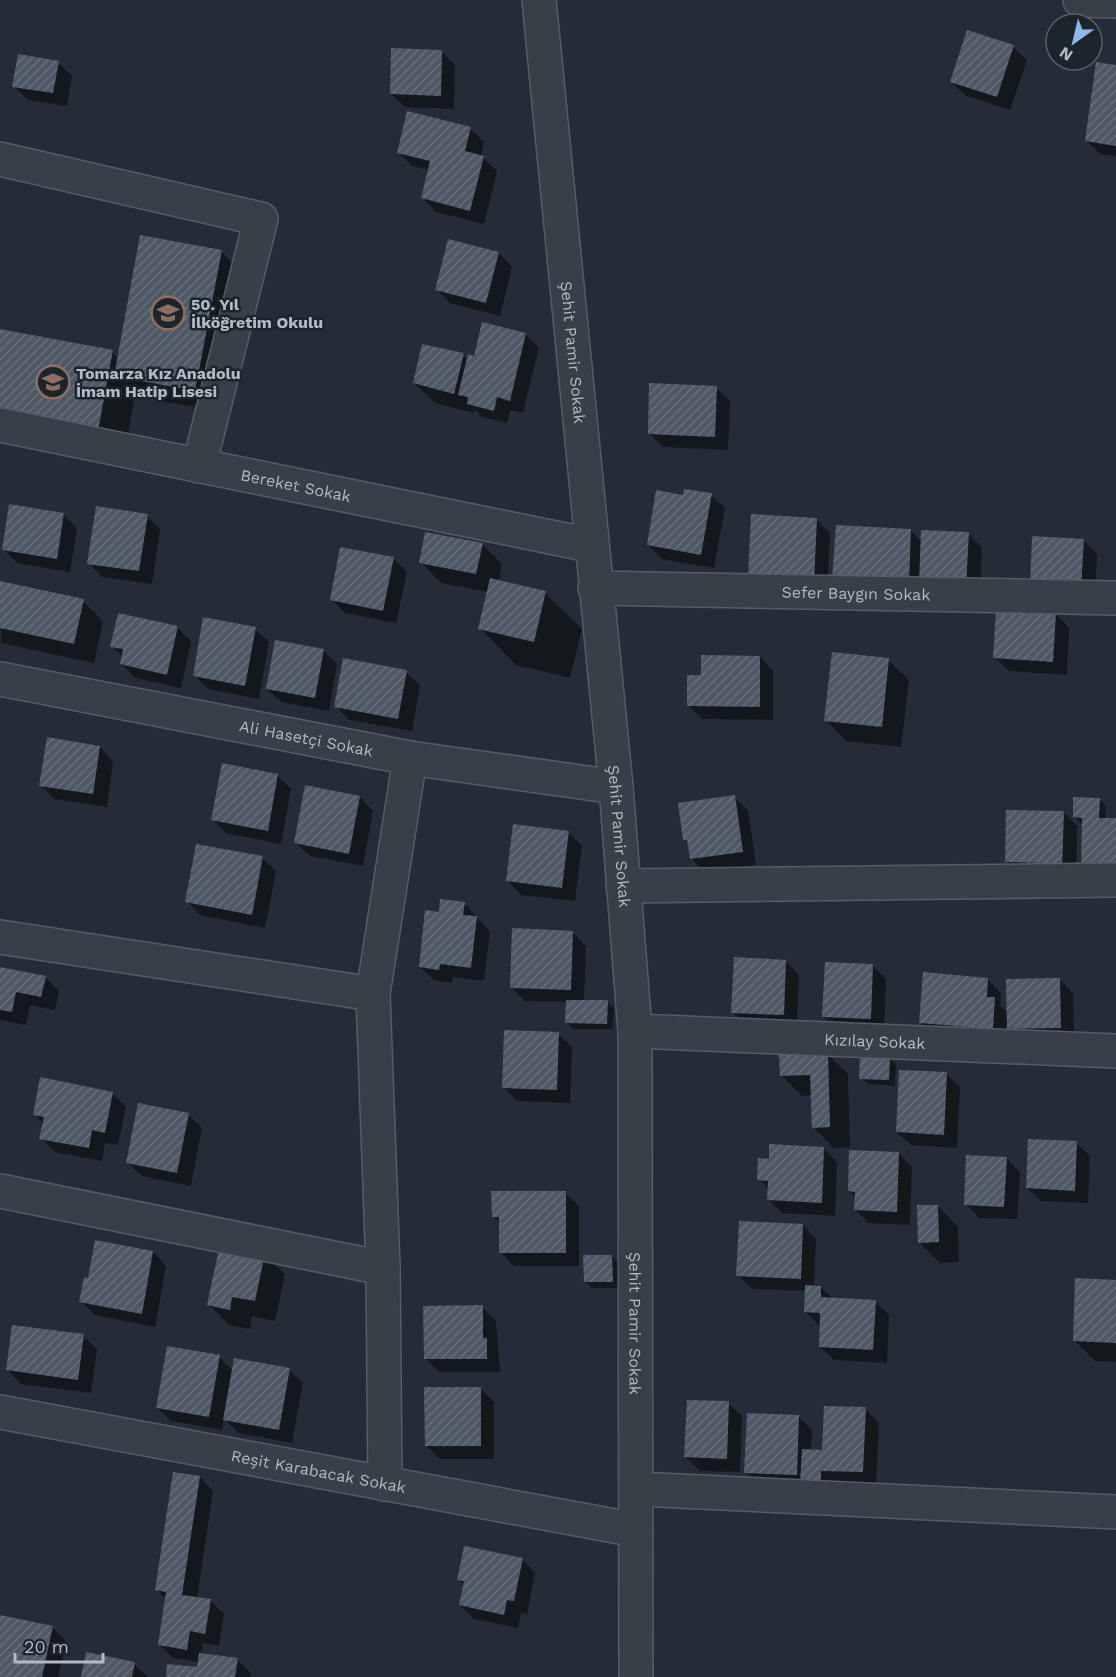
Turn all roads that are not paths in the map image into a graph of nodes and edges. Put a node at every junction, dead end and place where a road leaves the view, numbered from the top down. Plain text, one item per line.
1 (539, 0) edge
2 (1080, 0) edge
3 (1116, 1) edge
4 (0, 159) edge
5 (0, 425) edge
6 (199, 466) junction
7 (590, 545) junction
8 (595, 588) junction
9 (1116, 598) edge
10 (0, 679) edge
11 (410, 758) junction
12 (616, 787) junction
13 (1116, 880) edge
14 (623, 886) junction
15 (0, 936) edge
16 (373, 994) junction
17 (635, 1031) junction
18 (1116, 1051) edge
19 (0, 1191) edge
20 (383, 1268) junction
21 (0, 1412) edge
22 (385, 1484) junction
23 (637, 1489) junction
24 (1116, 1512) edge
25 (636, 1530) junction
26 (636, 1677) edge

1 - 7 street, Şehit Pamir Sokak
2 - 3 street
4 - 6 street
5 - 6 street, Bereket Sokak
6 - 7 street, Bereket Sokak
7 - 8 street, Şehit Pamir Sokak
8 - 9 street, Sefer Baygın Sokak
8 - 12 street, Şehit Pamir Sokak
10 - 11 street, Ali Hasetçi Sokak
11 - 12 street, Ali Hasetçi Sokak
11 - 16 street
12 - 14 street, Şehit Pamir Sokak
13 - 14 street
14 - 17 street, Şehit Pamir Sokak
15 - 16 street
16 - 20 street
17 - 18 street, Kızılay Sokak
17 - 23 street, Şehit Pamir Sokak
19 - 20 street
20 - 22 street
21 - 22 street, Reşit Karabacak Sokak
22 - 25 street, Reşit Karabacak Sokak
23 - 24 street
23 - 25 street, Şehit Pamir Sokak
25 - 26 street, Şehit Pamir Sokak

